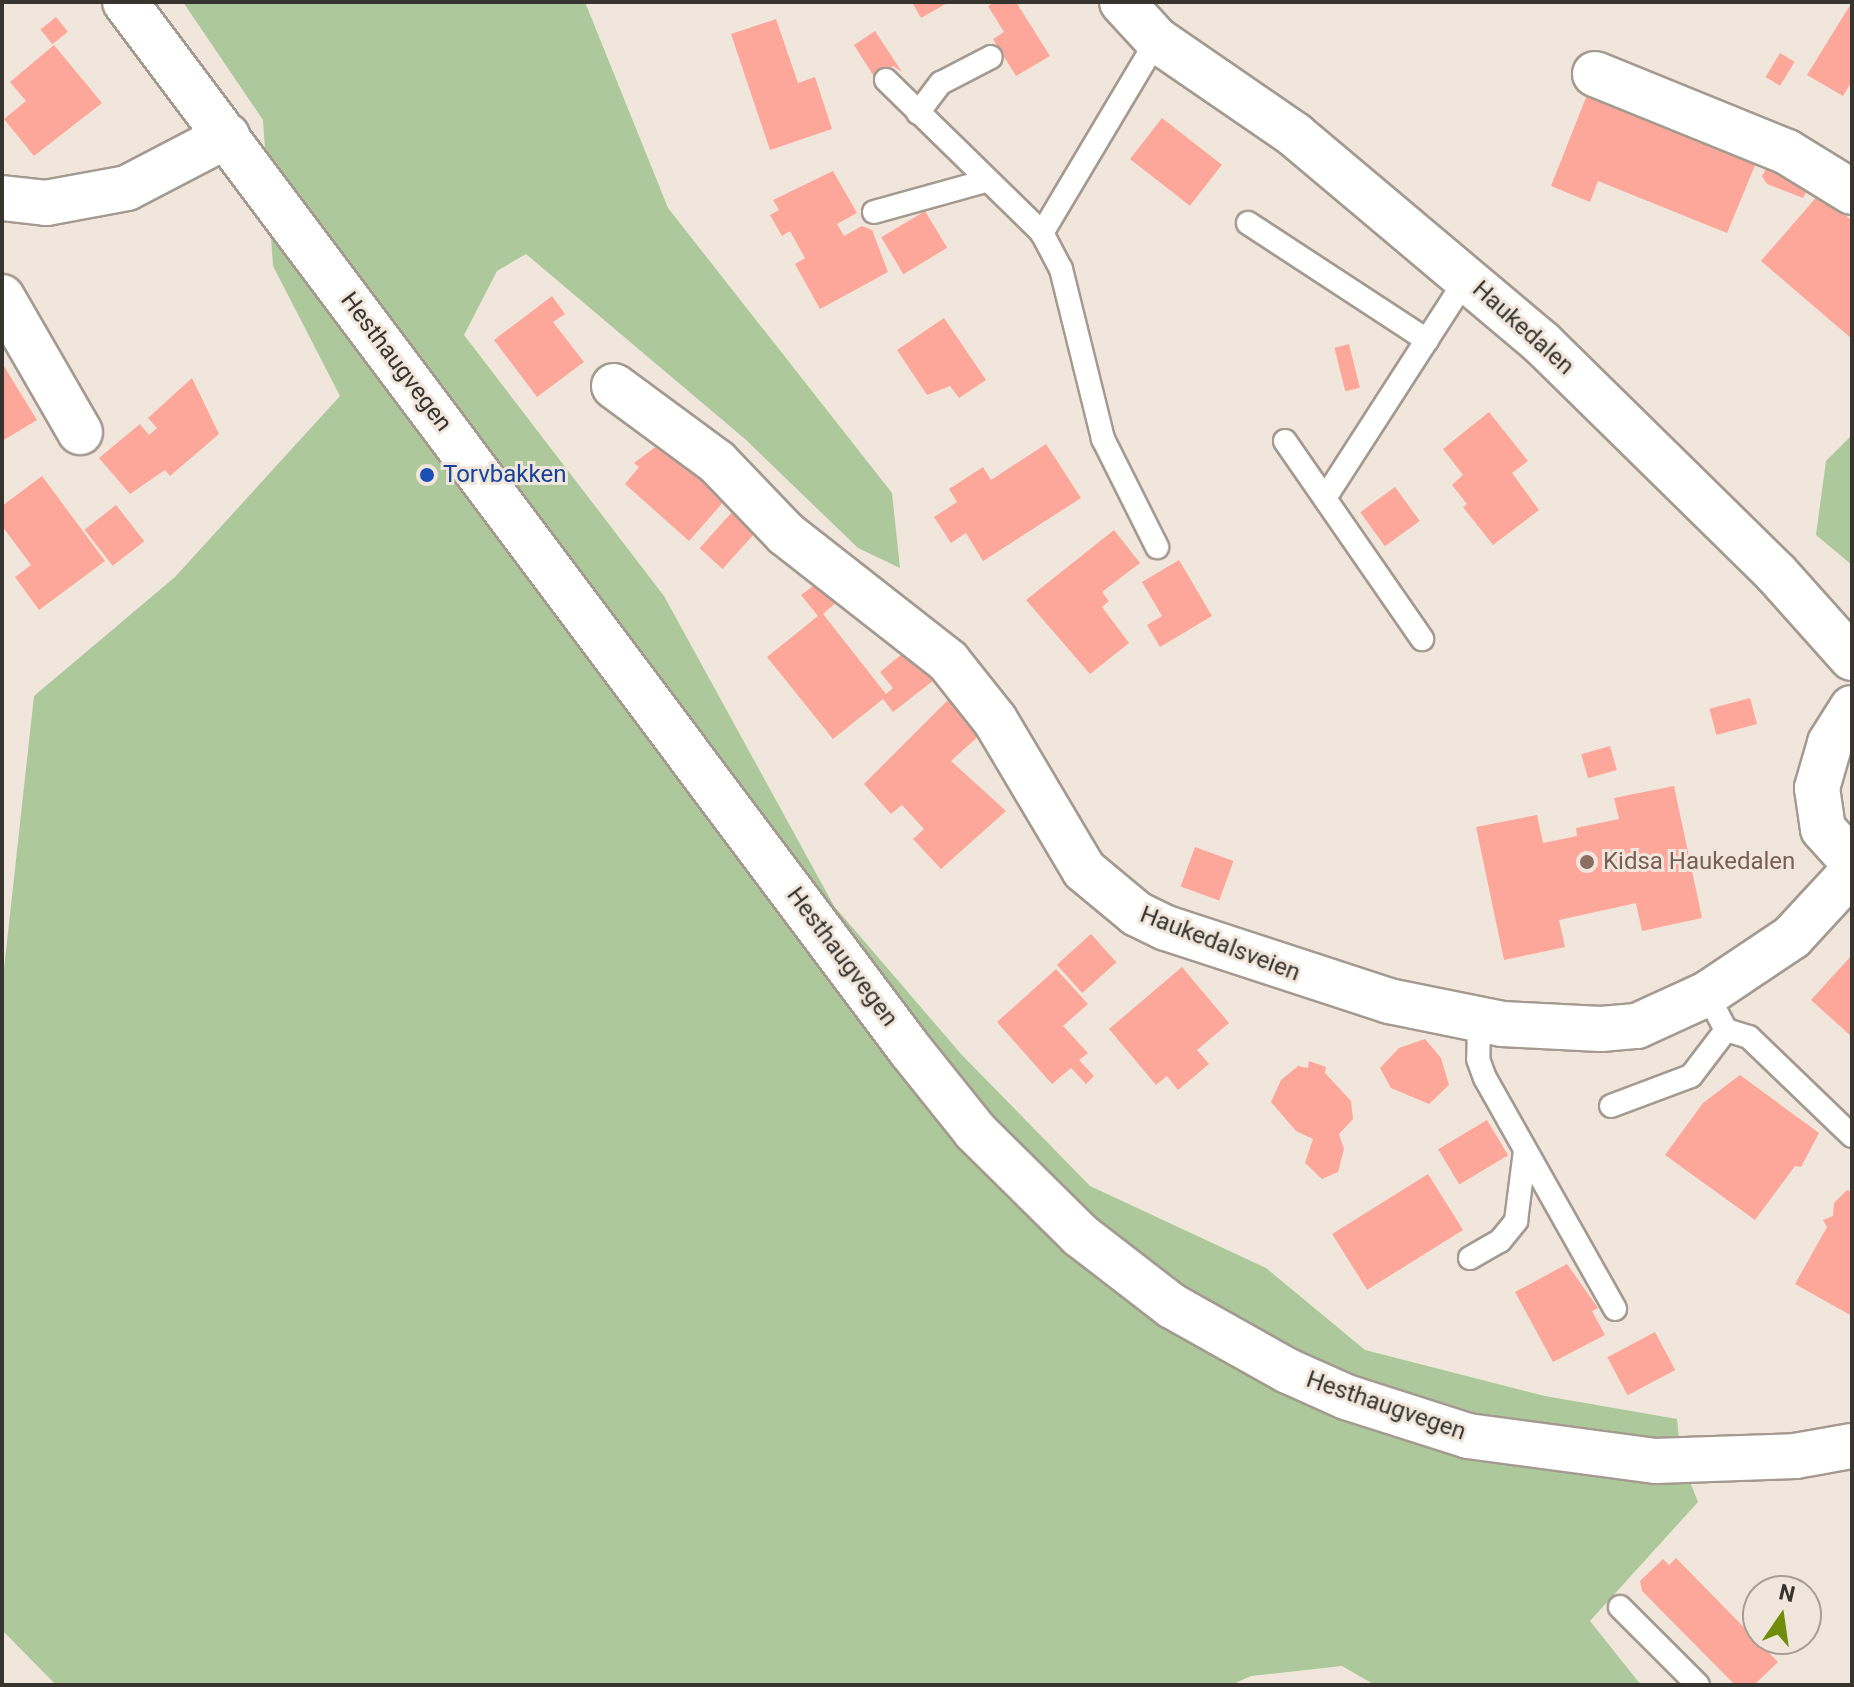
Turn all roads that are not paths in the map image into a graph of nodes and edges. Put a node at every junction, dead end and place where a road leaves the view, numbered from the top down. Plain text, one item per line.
1 (125, 2) edge
2 (1142, 16) edge
3 (991, 57) dead end
4 (1595, 74) dead end
5 (886, 80) dead end
6 (918, 113) junction
7 (227, 136) junction
8 (986, 181) junction
9 (1852, 192) edge
10 (2, 198) edge
11 (874, 212) dead end
12 (1248, 223) dead end
13 (1042, 233) junction
14 (1467, 278) junction
15 (2, 297) edge
16 (1427, 340) junction
17 (614, 386) dead end
18 (80, 432) dead end
19 (1285, 441) dead end
20 (1325, 498) junction
21 (1157, 547) dead end
22 (1422, 639) dead end
23 (1852, 658) edge
24 (1852, 708) edge
25 (1852, 861) edge
26 (1852, 872) edge
27 (1717, 1012) junction
28 (1479, 1020) junction
29 (1611, 1106) dead end
30 (1852, 1136) edge
31 (1525, 1149) junction
32 (1470, 1258) dead end
33 (1615, 1309) dead end
34 (1852, 1446) edge
35 (1620, 1607) dead end
36 (1698, 1685) edge

1 - 7 street, Hesthaugvegen
2 - 13 lane, Haukedalen
2 - 14 street, Haukedalen
3 - 6 lane
4 - 9 street
5 - 6 lane
6 - 8 lane
7 - 10 street
7 - 34 street, Hesthaugvegen
8 - 11 lane
8 - 13 lane
12 - 16 lane
13 - 21 lane
14 - 16 lane
14 - 23 street, Haukedalen
15 - 18 street
16 - 20 lane
17 - 28 street, Haukedalsveien
19 - 20 lane
20 - 22 lane
24 - 25 street
26 - 27 street, Haukedalsveien
27 - 28 street, Haukedalsveien
27 - 29 lane
27 - 30 lane
28 - 31 lane
31 - 32 lane
31 - 33 lane
35 - 36 lane

